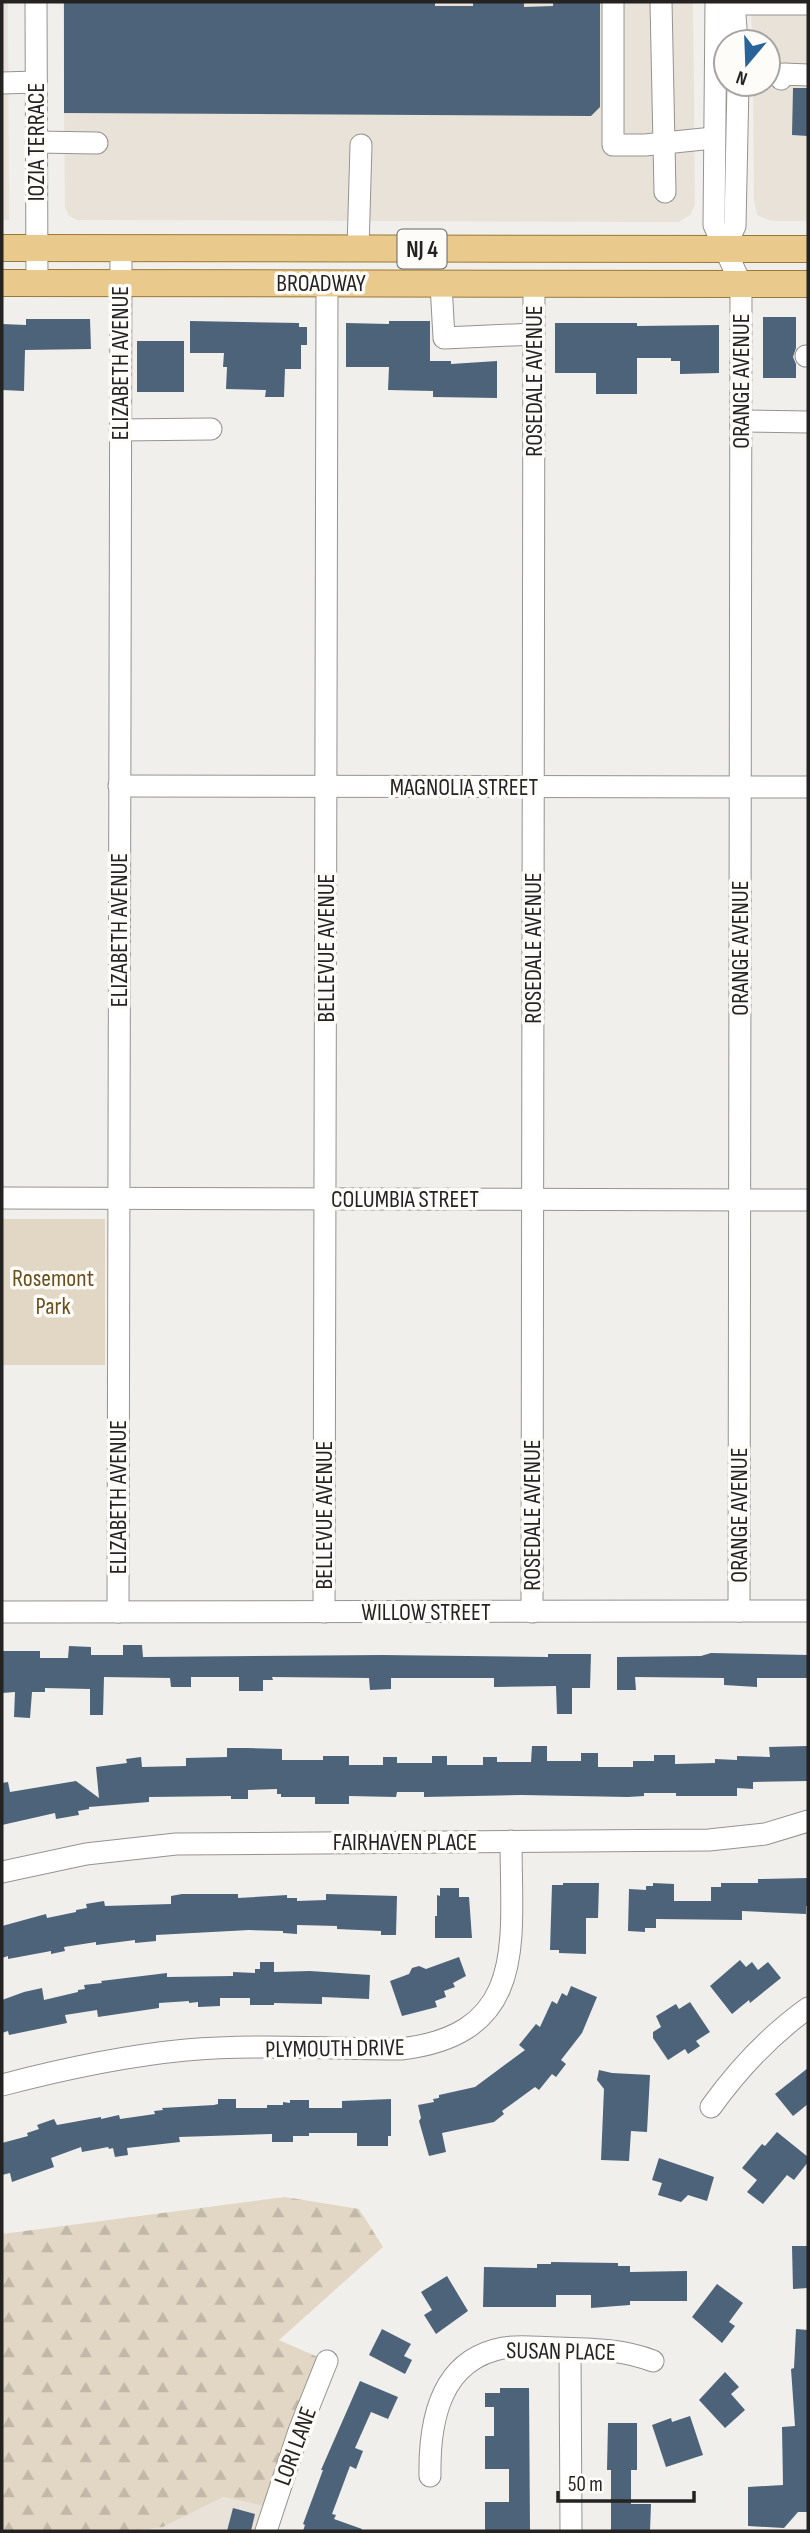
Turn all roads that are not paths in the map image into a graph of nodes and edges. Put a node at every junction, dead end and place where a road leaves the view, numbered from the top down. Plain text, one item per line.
1 (36, 2) edge
2 (613, 2) edge
3 (661, 2) edge
4 (728, 3) edge
5 (807, 4) edge
6 (734, 28) edge
7 (808, 75) edge
8 (782, 77) edge
9 (36, 82) junction
10 (2, 83) edge
11 (738, 98) edge
12 (713, 138) junction
13 (36, 142) junction
14 (97, 143) dead end
15 (663, 143) junction
16 (361, 145) dead end
17 (665, 192) dead end
18 (2, 248) edge
19 (37, 248) junction
20 (121, 248) junction
21 (358, 248) junction
22 (724, 249) junction
23 (808, 249) edge
24 (2, 282) edge
25 (37, 283) junction
26 (121, 283) junction
27 (327, 283) junction
28 (441, 284) junction
29 (534, 284) junction
30 (741, 284) junction
31 (808, 284) edge
32 (534, 334) junction
33 (741, 421) junction
34 (808, 422) edge
35 (211, 429) dead end
36 (120, 430) junction
37 (120, 786) junction
38 (326, 786) junction
39 (533, 787) junction
40 (740, 787) junction
41 (808, 788) edge
42 (2, 1198) edge
43 (118, 1199) junction
44 (325, 1199) junction
45 (532, 1199) junction
46 (740, 1199) junction
47 (808, 1200) edge
48 (739, 1611) junction
49 (808, 1611) edge
50 (2, 1612) edge
51 (118, 1612) junction
52 (324, 1612) junction
53 (532, 1612) junction
54 (808, 1821) edge
55 (511, 1841) junction
56 (2, 1872) edge
57 (808, 2008) edge
58 (2, 2085) edge
59 (711, 2107) dead end
60 (570, 2348) junction
61 (327, 2361) dead end
62 (653, 2361) dead end
63 (430, 2476) dead end
64 (266, 2531) edge
65 (571, 2531) edge

1 - 9 street, IOZIA TERRACE
2 - 15 street
3 - 15 street
4 - 5 street
4 - 6 street
4 - 12 street
7 - 8 street
9 - 10 street
9 - 13 street, IOZIA TERRACE
11 - 22 street
12 - 15 street
12 - 22 street
13 - 14 street
13 - 19 street, IOZIA TERRACE
15 - 17 street
16 - 21 street
18 - 19 main road, BROADWAY / NJ 4
19 - 20 main road, BROADWAY / NJ 4
19 - 25 street, IOZIA TERRACE
20 - 21 main road, BROADWAY / NJ 4
20 - 26 street, ELIZABETH AVENUE
21 - 22 main road, BROADWAY / NJ 4
22 - 23 main road, BROADWAY / NJ 4
22 - 30 street
24 - 25 main road, BROADWAY / NJ 4
25 - 26 main road, BROADWAY / NJ 4
26 - 27 main road, BROADWAY / NJ 4
26 - 36 street, ELIZABETH AVENUE
27 - 28 main road, BROADWAY / NJ 4
27 - 38 street, BELLEVUE AVENUE
28 - 29 main road, BROADWAY / NJ 4
28 - 32 street
29 - 30 main road, BROADWAY / NJ 4
29 - 32 street, ROSEDALE AVENUE
30 - 31 main road, BROADWAY / NJ 4
30 - 33 street, ORANGE AVENUE
32 - 39 street, ROSEDALE AVENUE
33 - 34 street
33 - 40 street, ORANGE AVENUE
35 - 36 street
36 - 37 street, ELIZABETH AVENUE
37 - 38 street, MAGNOLIA STREET
37 - 43 street, ELIZABETH AVENUE
38 - 39 street, MAGNOLIA STREET
38 - 44 street, BELLEVUE AVENUE
39 - 40 street, MAGNOLIA STREET
39 - 45 street, ROSEDALE AVENUE
40 - 41 street, MAGNOLIA STREET
40 - 46 street, ORANGE AVENUE
42 - 43 street, COLUMBIA STREET
43 - 44 street, COLUMBIA STREET
43 - 51 street, ELIZABETH AVENUE
44 - 45 street, COLUMBIA STREET
44 - 52 street, BELLEVUE AVENUE
45 - 46 street, COLUMBIA STREET
45 - 53 street, ROSEDALE AVENUE
46 - 47 street, COLUMBIA STREET
46 - 48 street, ORANGE AVENUE
48 - 49 street, WILLOW STREET
48 - 53 street, WILLOW STREET
50 - 51 street, WILLOW STREET
51 - 52 street, WILLOW STREET
52 - 53 street, WILLOW STREET
54 - 55 street, FAIRHAVEN PLACE
55 - 56 street, FAIRHAVEN PLACE
55 - 58 street, PLYMOUTH DRIVE
57 - 59 street
60 - 62 street, SUSAN PLACE
60 - 63 street, SUSAN PLACE
60 - 65 street
61 - 64 street, LORI LANE

